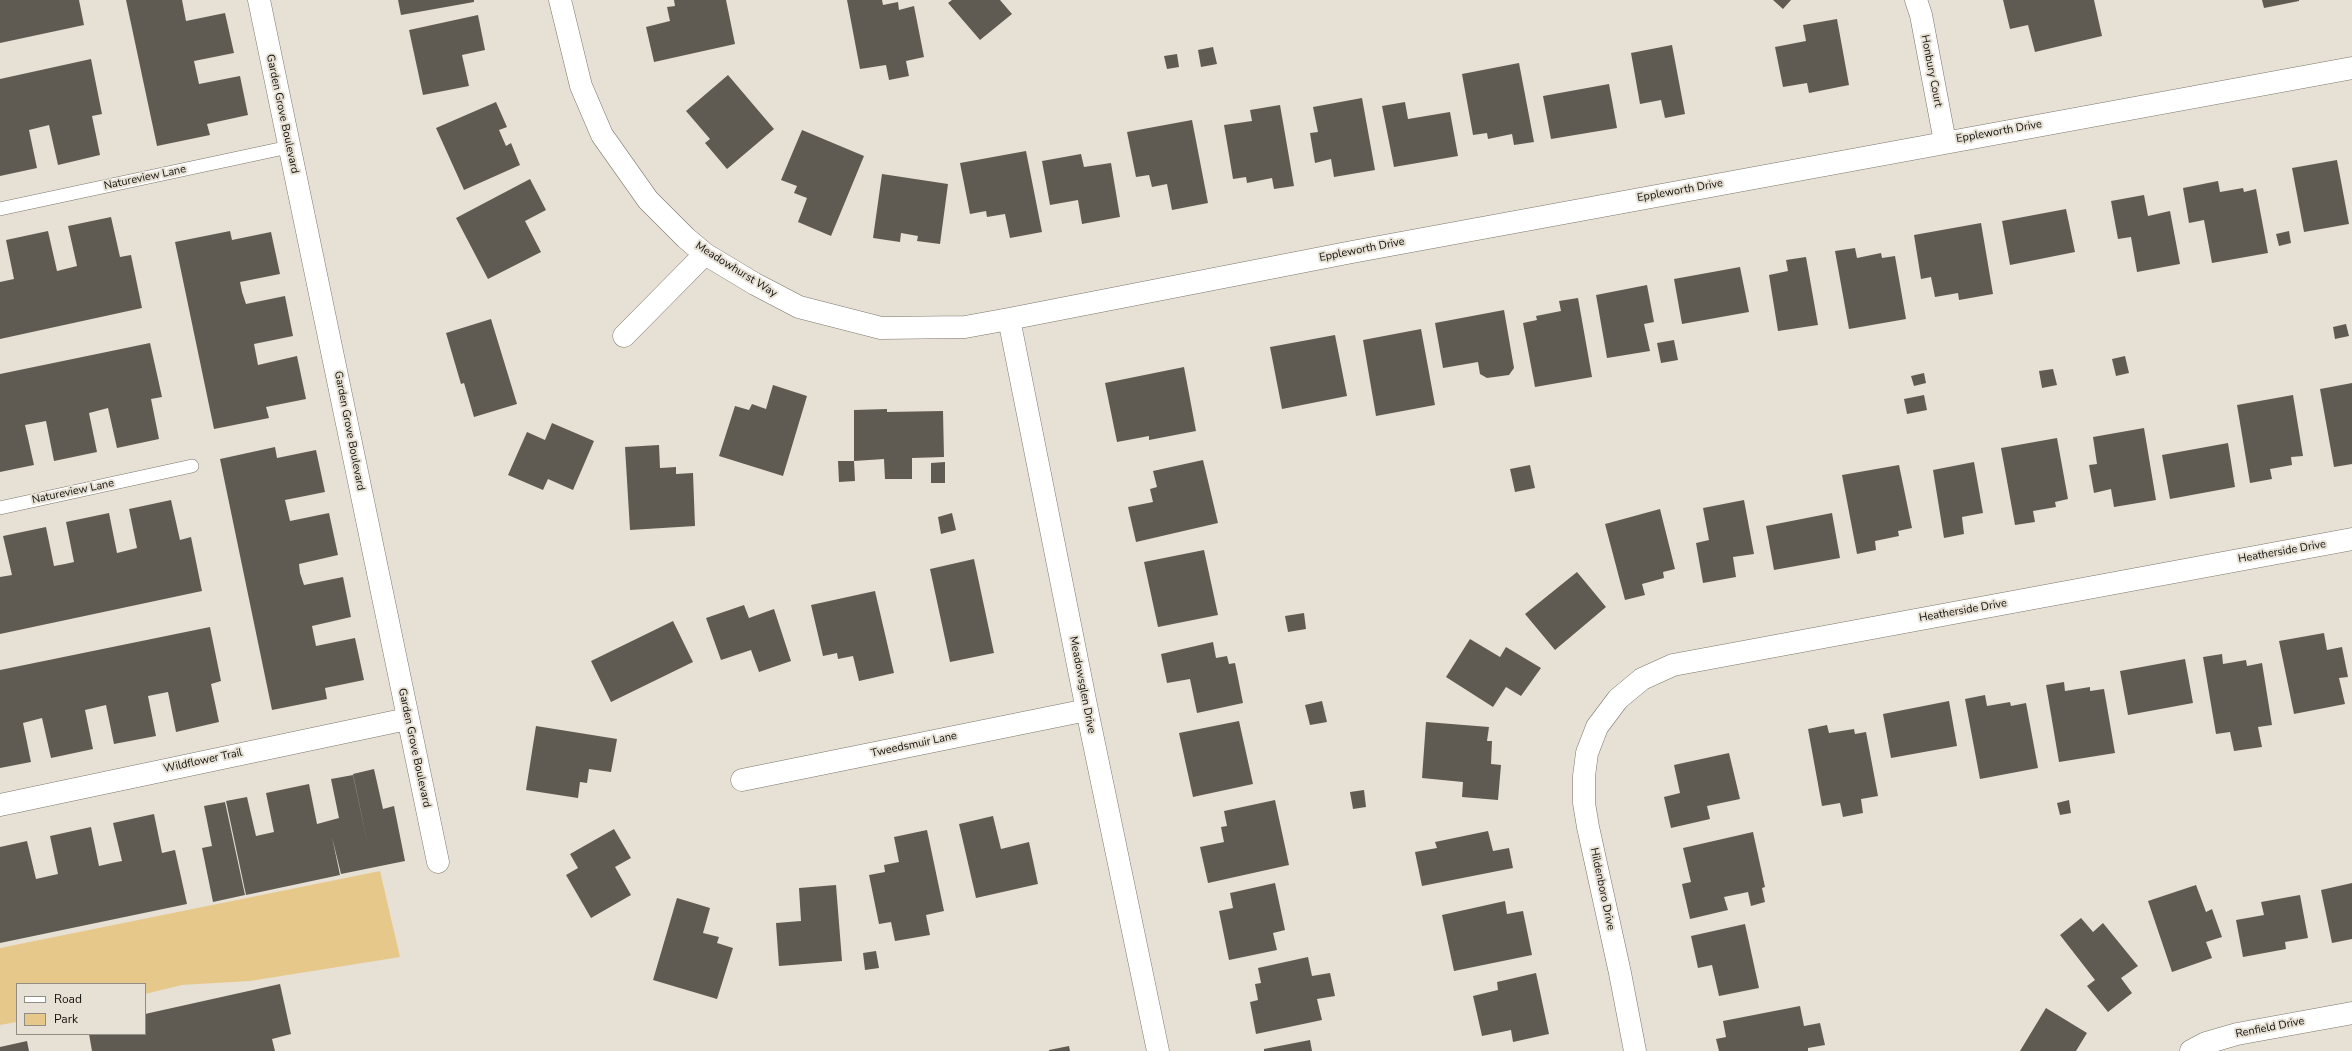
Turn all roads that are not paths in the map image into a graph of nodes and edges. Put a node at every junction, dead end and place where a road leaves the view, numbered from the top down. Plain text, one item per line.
1 (259, 0) edge
2 (560, 0) edge
3 (1916, 0) edge
4 (2352, 68) edge
5 (1945, 142) junction
6 (289, 147) junction
7 (0, 209) edge
8 (705, 254) junction
9 (1009, 319) junction
10 (624, 336) dead end
11 (192, 466) dead end
12 (0, 508) edge
13 (2352, 539) edge
14 (1087, 710) junction
15 (407, 719) junction
16 (1597, 727) joint
17 (742, 780) dead end
18 (0, 805) edge
19 (438, 862) dead end
20 (2352, 1013) edge
21 (1158, 1051) edge
22 (1635, 1051) edge
23 (2191, 1051) edge

1 - 6 street, Garden Grove Boulevard
2 - 8 street, Meadowhurst Way
3 - 5 street, Honbury Court
4 - 5 street, Eppleworth Drive
5 - 9 street, Eppleworth Drive
6 - 7 lane, Natureview Lane
6 - 15 street, Garden Grove Boulevard
8 - 9 street, Meadowhurst Way
8 - 10 street
9 - 14 street, Meadowsglen Drive
11 - 12 lane, Natureview Lane
13 - 16 street, Heatherside Drive
14 - 17 street, Tweedsmuir Lane
14 - 21 street, Meadowsglen Drive
15 - 18 street, Wildflower Trail
15 - 19 street, Garden Grove Boulevard
16 - 22 street, Hildenboro Drive
20 - 23 street, Renfield Drive

